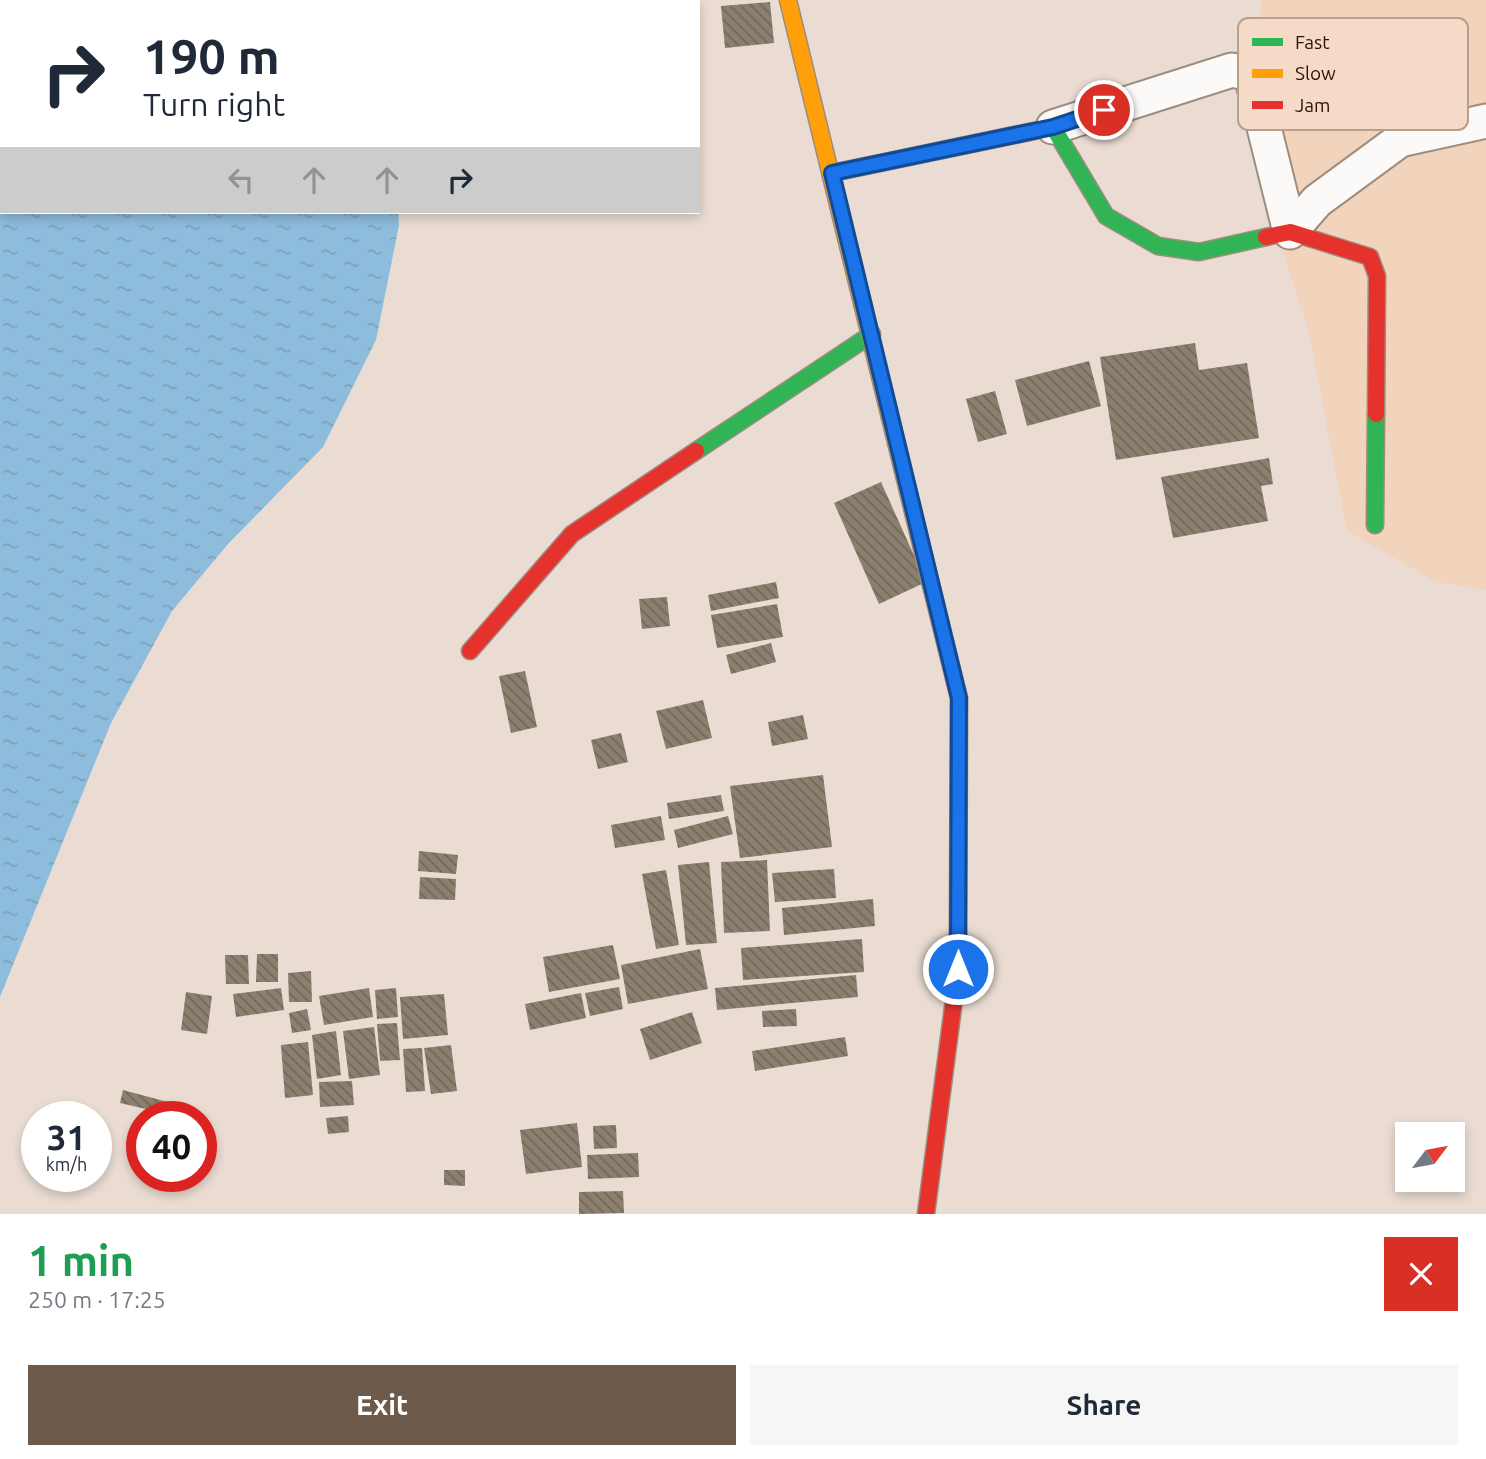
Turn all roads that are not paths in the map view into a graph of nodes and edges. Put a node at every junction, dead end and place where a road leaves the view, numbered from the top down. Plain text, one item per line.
1 (788, 0) edge
2 (1238, 71) edge
3 (1486, 121) edge
4 (1468, 125) edge
5 (1053, 127) junction
6 (1265, 130) edge
7 (1445, 130) edge
8 (832, 173) junction
9 (1290, 232) junction
10 (872, 334) junction
11 (1375, 525) dead end
12 (470, 650) dead end
13 (926, 1214) edge

1 - 8 street
2 - 5 street
3 - 4 street
5 - 8 street
5 - 9 street
6 - 9 street
7 - 9 street
8 - 10 street
9 - 11 street
10 - 12 street
10 - 13 street

